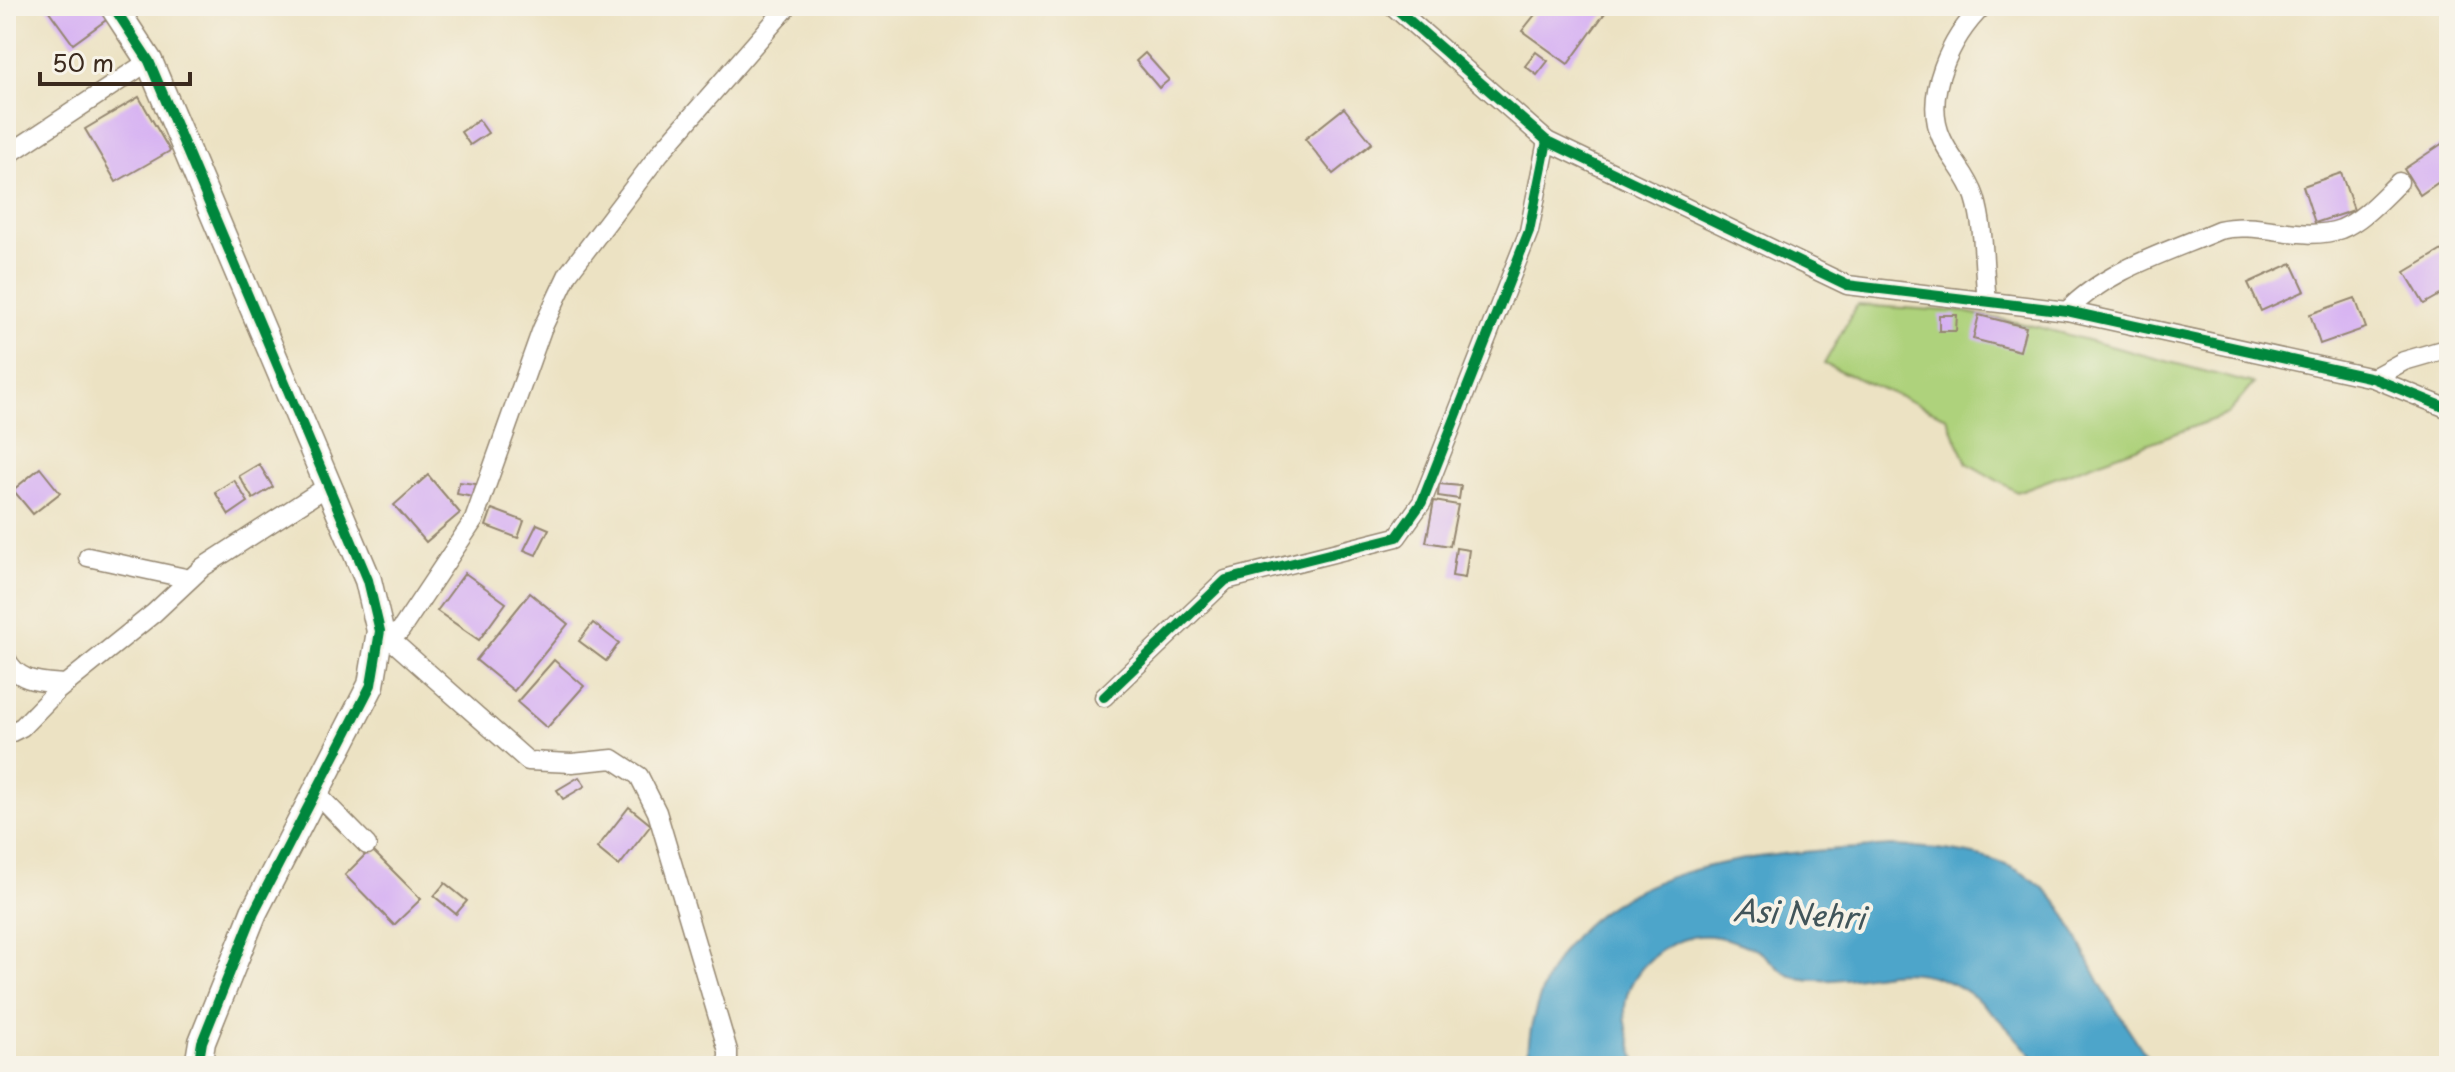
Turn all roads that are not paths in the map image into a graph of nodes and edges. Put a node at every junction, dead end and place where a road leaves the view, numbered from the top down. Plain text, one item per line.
1 (113, 6) edge
2 (788, 6) edge
3 (1393, 6) edge
4 (1983, 6) edge
5 (149, 61) junction
6 (1547, 141) junction
7 (6, 156) edge
8 (2399, 182) dead end
9 (1987, 301) junction
10 (2067, 311) junction
11 (2449, 348) edge
12 (2373, 378) junction
13 (2449, 409) edge
14 (328, 486) junction
15 (88, 557) dead end
16 (190, 579) junction
17 (384, 634) junction
18 (6, 658) edge
19 (65, 684) junction
20 (1104, 697) dead end
21 (6, 735) edge
22 (315, 792) junction
23 (367, 845) dead end
24 (198, 1066) edge
25 (728, 1066) edge

1 - 5 street
2 - 17 street
3 - 6 street
4 - 9 street
5 - 7 street
5 - 14 street
6 - 9 street
6 - 20 street
8 - 10 street
9 - 10 street
10 - 12 street
11 - 12 street
12 - 13 street
14 - 16 street
14 - 17 street
15 - 16 street
16 - 19 street
17 - 22 street
17 - 25 street
18 - 19 street
19 - 21 street
22 - 23 street
22 - 24 street

